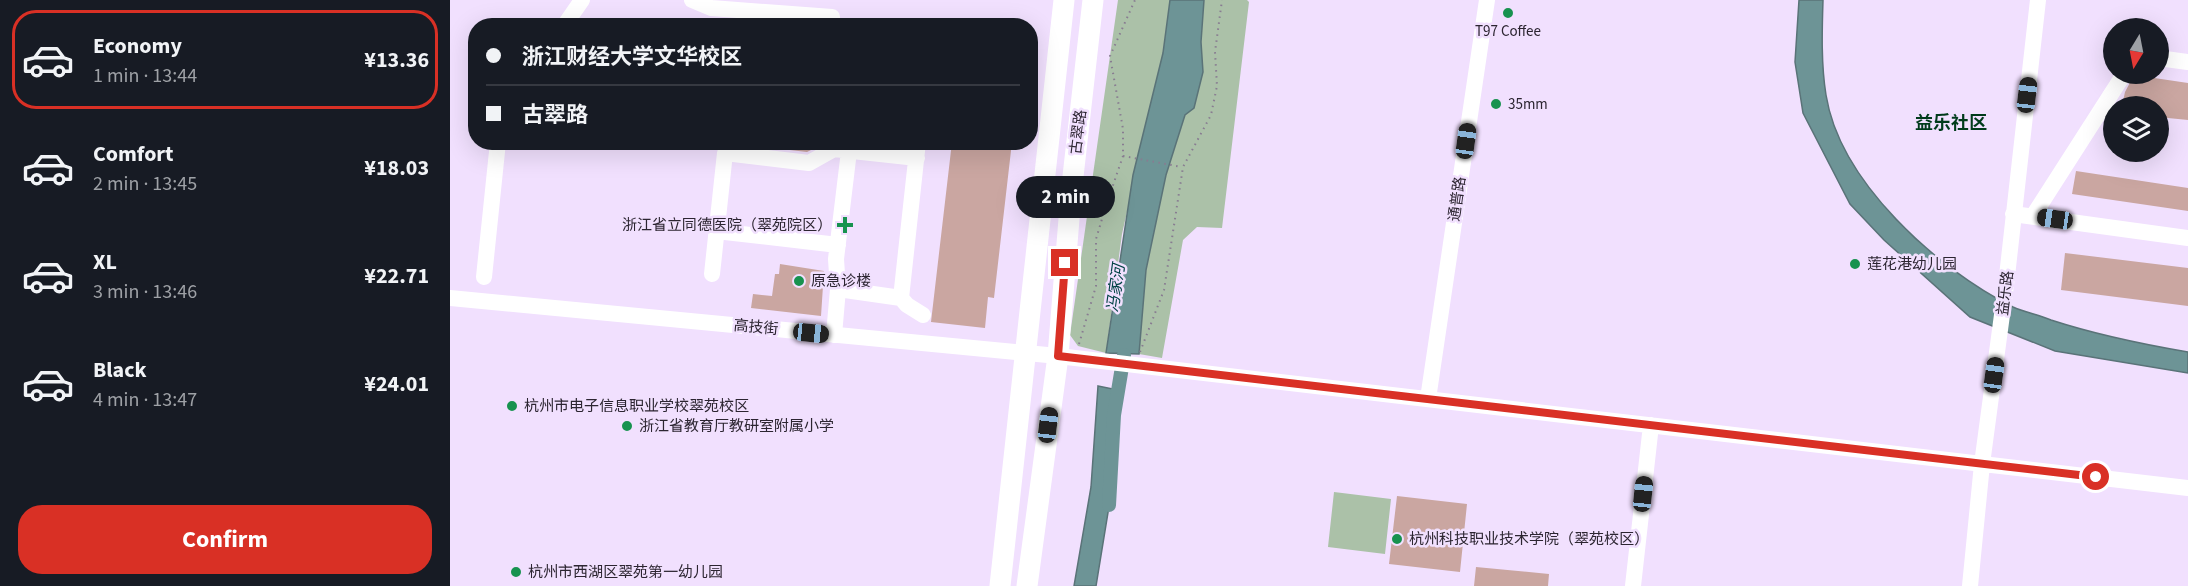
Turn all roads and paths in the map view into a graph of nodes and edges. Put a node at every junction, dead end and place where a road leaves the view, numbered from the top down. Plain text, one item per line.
1 (582, 0) edge
2 (692, 0) edge
3 (1064, 0) edge
4 (1093, 0) edge
5 (1135, 0) edge
6 (1222, 0) edge
7 (1487, 0) edge
8 (2038, 0) edge
9 (832, 17) dead end
10 (570, 18) edge
11 (2169, 59) edge
12 (2188, 62) edge
13 (2118, 84) edge
14 (497, 150) edge
15 (832, 150) edge
16 (842, 150) edge
17 (918, 150) edge
18 (849, 151) junction
19 (1123, 156) junction
20 (1182, 167) junction
21 (1109, 197) dead end
22 (1087, 207) dead end
23 (1095, 207) dead end
24 (2013, 214) junction
25 (2033, 216) junction
26 (1102, 219) dead end
27 (717, 231) junction
28 (2188, 238) edge
29 (838, 244) junction
30 (712, 274) dead end
31 (484, 277) dead end
32 (838, 289) junction
33 (450, 298) edge
34 (901, 298) junction
35 (923, 315) dead end
36 (834, 335) junction
37 (1078, 346) dead end
38 (1025, 353) junction
39 (1139, 354) dead end
40 (1058, 356) junction
41 (1428, 399) junction
42 (1651, 425) junction
43 (1982, 464) junction
44 (2188, 488) edge
45 (1000, 586) edge
46 (1027, 586) edge
47 (1633, 586) edge
48 (1970, 586) edge

1 - 10 street
2 - 9 street
3 - 38 main road, 古翠路
4 - 40 main road, 古翠路
5 - 19 path
6 - 20 path
7 - 41 street, 通普路
8 - 24 street, 益乐路
11 - 12 street
13 - 25 street
14 - 31 street
15 - 27 street
16 - 18 street
17 - 18 street
17 - 34 street
18 - 29 street
19 - 20 path
19 - 21 path
20 - 39 path
22 - 23 path
24 - 25 street
24 - 43 street, 益乐路
25 - 28 street
26 - 37 path
27 - 29 street
27 - 30 street
29 - 32 street
32 - 34 street
32 - 36 street
33 - 36 street, 高技街
34 - 35 street
36 - 38 street, 高技街
38 - 40 street, 高技街
38 - 45 main road, 古翠路
40 - 41 street, 高技街
40 - 46 main road, 古翠路
41 - 42 street
42 - 43 street
42 - 47 street
43 - 44 street
43 - 48 street, 益乐路

